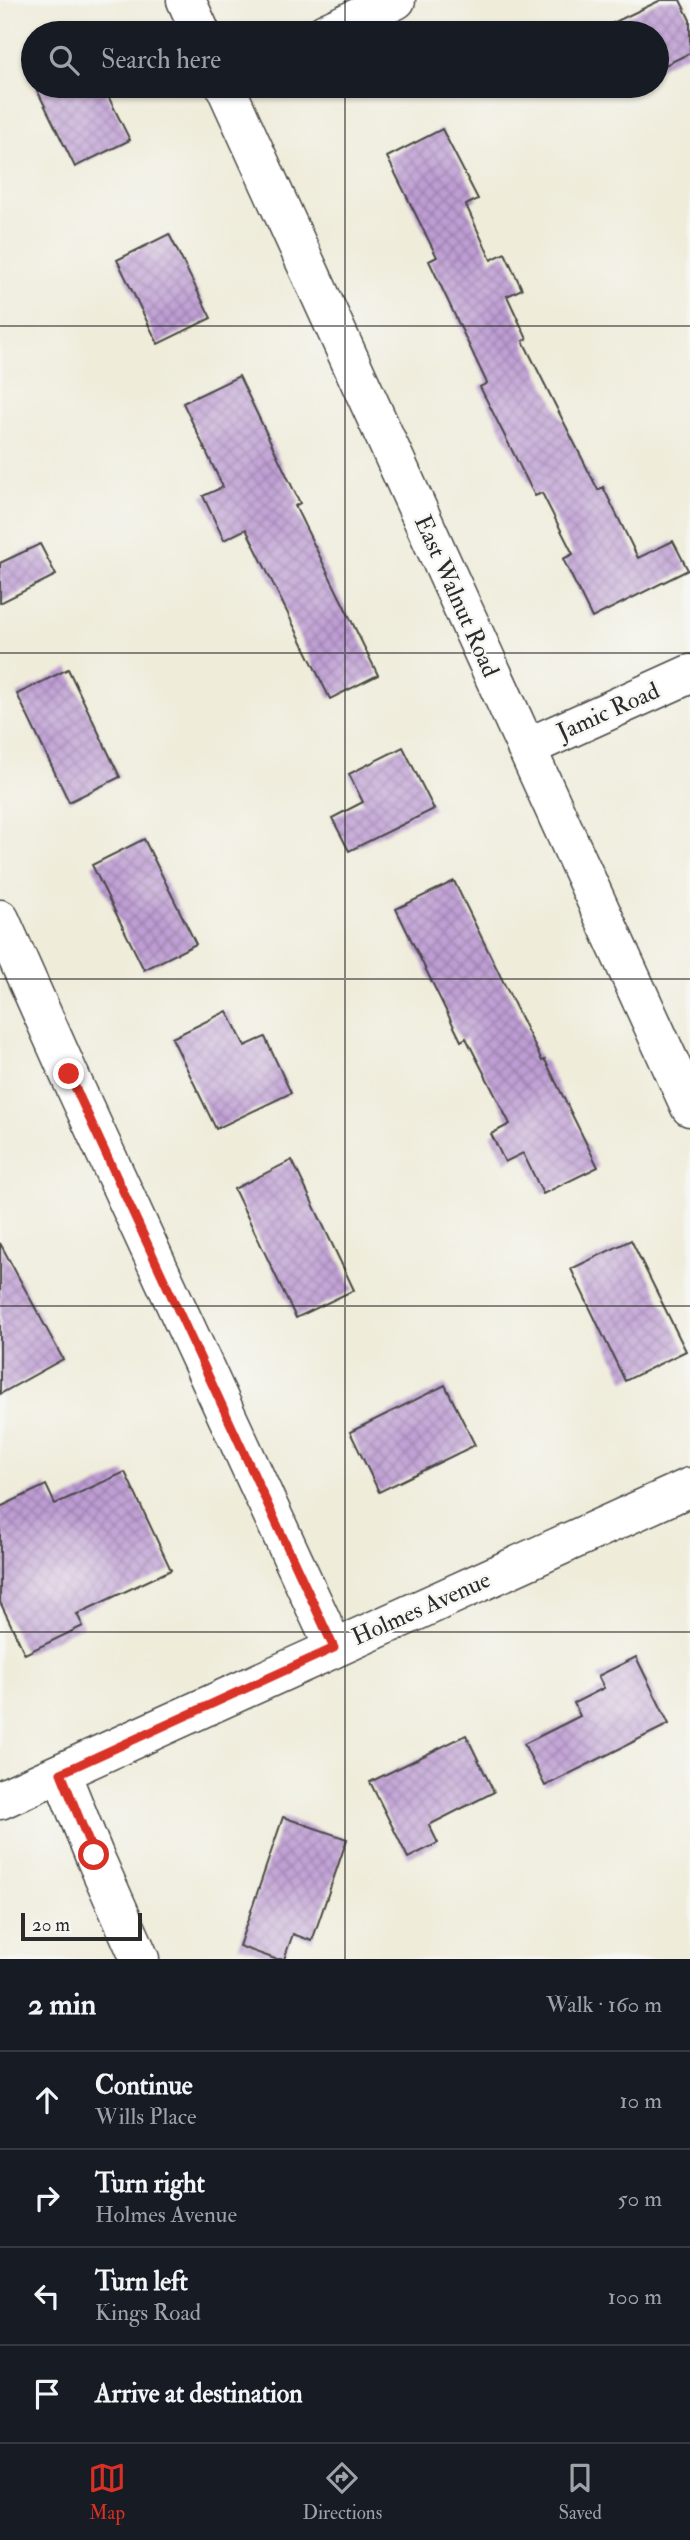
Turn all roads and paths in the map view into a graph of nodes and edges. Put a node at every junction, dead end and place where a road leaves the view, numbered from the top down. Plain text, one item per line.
1 (186, 0) edge
2 (396, 0) edge
3 (196, 21) edge
4 (351, 21) edge
5 (230, 98) edge
6 (690, 674) edge
7 (526, 748) junction
8 (0, 919) edge
9 (690, 1107) edge
10 (690, 1487) edge
11 (334, 1648) junction
12 (61, 1773) junction
13 (0, 1800) edge
14 (140, 1959) edge

1 - 3 street
2 - 4 street
5 - 7 street, East Walnut Road
6 - 7 street, Jamic Road
7 - 9 street, East Walnut Road
8 - 11 street
10 - 11 street, Holmes Avenue
11 - 12 street, Holmes Avenue
12 - 13 street, Holmes Avenue
12 - 14 street

